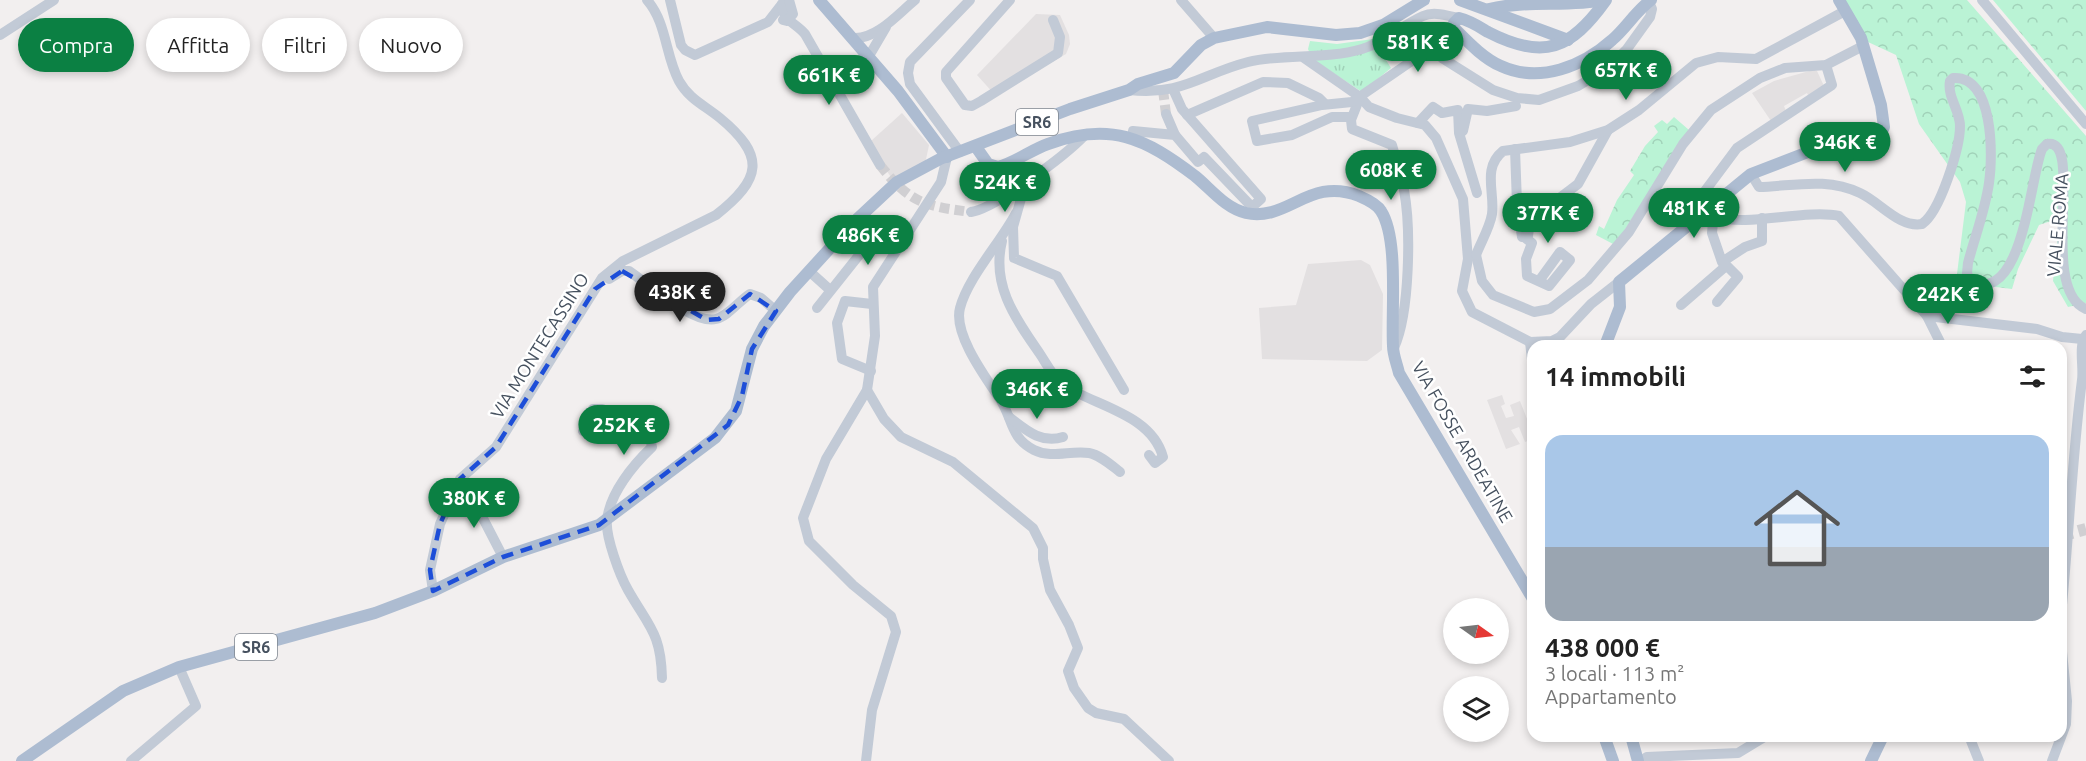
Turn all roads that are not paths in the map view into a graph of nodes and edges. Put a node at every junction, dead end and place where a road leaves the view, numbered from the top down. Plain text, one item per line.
1 (54, 0) edge
2 (647, 0) edge
3 (670, 0) edge
4 (819, 0) edge
5 (915, 0) edge
6 (970, 0) edge
7 (1010, 0) edge
8 (1181, 0) edge
9 (1424, 0) edge
10 (1460, 0) edge
11 (1605, 0) edge
12 (1982, 0) edge
13 (785, 1) edge
14 (1650, 1) edge
15 (1842, 5) edge
16 (1489, 9) junction
17 (1053, 20) dead end
18 (787, 21) junction
19 (768, 22) junction
20 (889, 22) junction
21 (1457, 23) junction
22 (0, 35) edge
23 (854, 38) junction
24 (1214, 38) junction
25 (1568, 40) junction
26 (1440, 46) junction
27 (1863, 46) junction
28 (869, 56) junction
29 (1304, 58) junction
30 (1826, 65) junction
31 (1173, 89) junction
32 (1129, 90) junction
33 (1360, 97) junction
34 (1325, 104) junction
35 (1516, 106) dead end
36 (1166, 114) tunnel mouth
37 (1187, 115) junction
38 (1352, 117) junction
39 (1418, 123) junction
40 (2086, 124) edge
41 (1608, 130) junction
42 (1085, 135) junction
43 (1175, 135) junction
44 (1132, 137) junction
45 (1461, 137) junction
46 (976, 147) junction
47 (1515, 149) junction
48 (2071, 150) dead end
49 (960, 152) junction
50 (947, 157) junction
51 (880, 165) tunnel mouth
52 (1751, 174) junction
53 (1026, 181) junction
54 (1477, 193) dead end
55 (1517, 204) junction
56 (1539, 206) junction
57 (1711, 211) junction
58 (970, 212) tunnel mouth
59 (1016, 213) junction
60 (1762, 218) junction
61 (853, 224) junction
62 (1007, 226) junction
63 (1524, 237) junction
64 (2074, 247) dead end
65 (1472, 257) junction
66 (1724, 264) junction
67 (810, 271) junction
68 (1539, 281) dead end
69 (1619, 282) junction
70 (595, 289) junction
71 (829, 289) junction
72 (1717, 302) dead end
73 (872, 304) junction
74 (1681, 305) dead end
75 (817, 308) dead end
76 (2086, 309) edge
77 (776, 311) junction
78 (1927, 316) junction
79 (2084, 337) edge
80 (1527, 340) edge
81 (1552, 340) edge
82 (1607, 340) edge
83 (1939, 340) edge
84 (1393, 349) junction
85 (871, 371) junction
86 (867, 390) junction
87 (1124, 390) dead end
88 (1009, 417) junction
89 (583, 431) dead end
90 (1063, 437) dead end
91 (1149, 455) dead end
92 (2067, 465) edge
93 (1120, 472) dead end
94 (455, 490) junction
95 (2067, 493) edge
96 (606, 521) junction
97 (2067, 556) edge
98 (503, 557) junction
99 (1527, 589) edge
100 (433, 591) junction
101 (179, 667) junction
102 (662, 678) dead end
103 (1605, 742) edge
104 (1606, 742) edge
105 (1633, 742) edge
106 (1756, 742) edge
107 (1880, 742) edge
108 (1971, 742) edge
109 (2059, 742) edge
110 (22, 761) edge
111 (131, 761) edge
112 (866, 761) edge
113 (1169, 761) edge
114 (1607, 761) edge
115 (1613, 761) edge
116 (1640, 761) edge
117 (1871, 761) edge
118 (1979, 761) edge
119 (2052, 761) edge

1 - 22 street
2 - 70 street, VIA MONTECASSINO
3 - 19 street
4 - 23 main road
5 - 20 street
6 - 49 street
7 - 17 street
8 - 24 street
9 - 24 main road
10 - 16 main road
11 - 16 main road
11 - 25 main road
12 - 40 street
13 - 18 street
13 - 19 street
14 - 21 main road
14 - 26 street
15 - 27 main road
15 - 41 street
16 - 25 main road
18 - 19 street
18 - 51 street
20 - 23 street
20 - 28 street
21 - 25 main road
21 - 26 street
21 - 29 street, SR6
23 - 28 main road
24 - 32 main road
26 - 33 street
27 - 30 street
27 - 52 main road
28 - 50 main road
29 - 31 street, SR6
29 - 33 street
30 - 57 street
30 - 65 street
31 - 32 street, SR6
31 - 37 street
32 - 46 main road, SR6
33 - 34 street
33 - 38 street
33 - 39 street
34 - 37 street
34 - 38 street
35 - 45 street
36 - 43 street
37 - 43 street
38 - 84 street
39 - 45 street
39 - 65 street
41 - 47 street
41 - 56 street
42 - 44 main road, VIA FOSSE ARDEATINE
42 - 46 main road, VIA FOSSE ARDEATINE
42 - 53 street
43 - 44 street
44 - 84 main road, VIA FOSSE ARDEATINE
45 - 54 street
46 - 49 main road, SR6
47 - 55 street
47 - 65 street
48 - 52 street, VIALE ROMA
49 - 50 main road, SR6
50 - 61 main road
50 - 73 street
52 - 57 main road
53 - 58 street
53 - 59 street
55 - 56 street
55 - 63 street
56 - 63 street
57 - 60 street
57 - 66 street
57 - 69 main road
59 - 62 street
59 - 87 street
60 - 66 street
60 - 78 street
61 - 67 main road
61 - 71 street
62 - 88 street
62 - 91 street
63 - 68 street
64 - 76 street, VIALE ROMA
65 - 80 street
66 - 72 street
66 - 74 street
67 - 71 street
67 - 77 main road
69 - 81 street
69 - 82 main road
70 - 77 street
70 - 94 street, VIA MONTECASSINO
71 - 75 street
73 - 85 street
73 - 85 street
77 - 96 main road
78 - 79 street
78 - 83 street
79 - 92 street
84 - 99 main road, VIA FOSSE ARDEATINE
85 - 86 street
86 - 112 street
86 - 113 street
88 - 90 street
88 - 93 street
89 - 96 street
94 - 98 street
94 - 100 street, VIA MONTECASSINO
95 - 97 street
96 - 98 main road
96 - 102 street
98 - 100 main road, SR6
100 - 101 main road, SR6
101 - 110 main road, SR6
101 - 111 street
103 - 114 main road
104 - 115 main road
105 - 116 main road
106 - 116 street
107 - 117 main road
108 - 118 street
109 - 119 street

